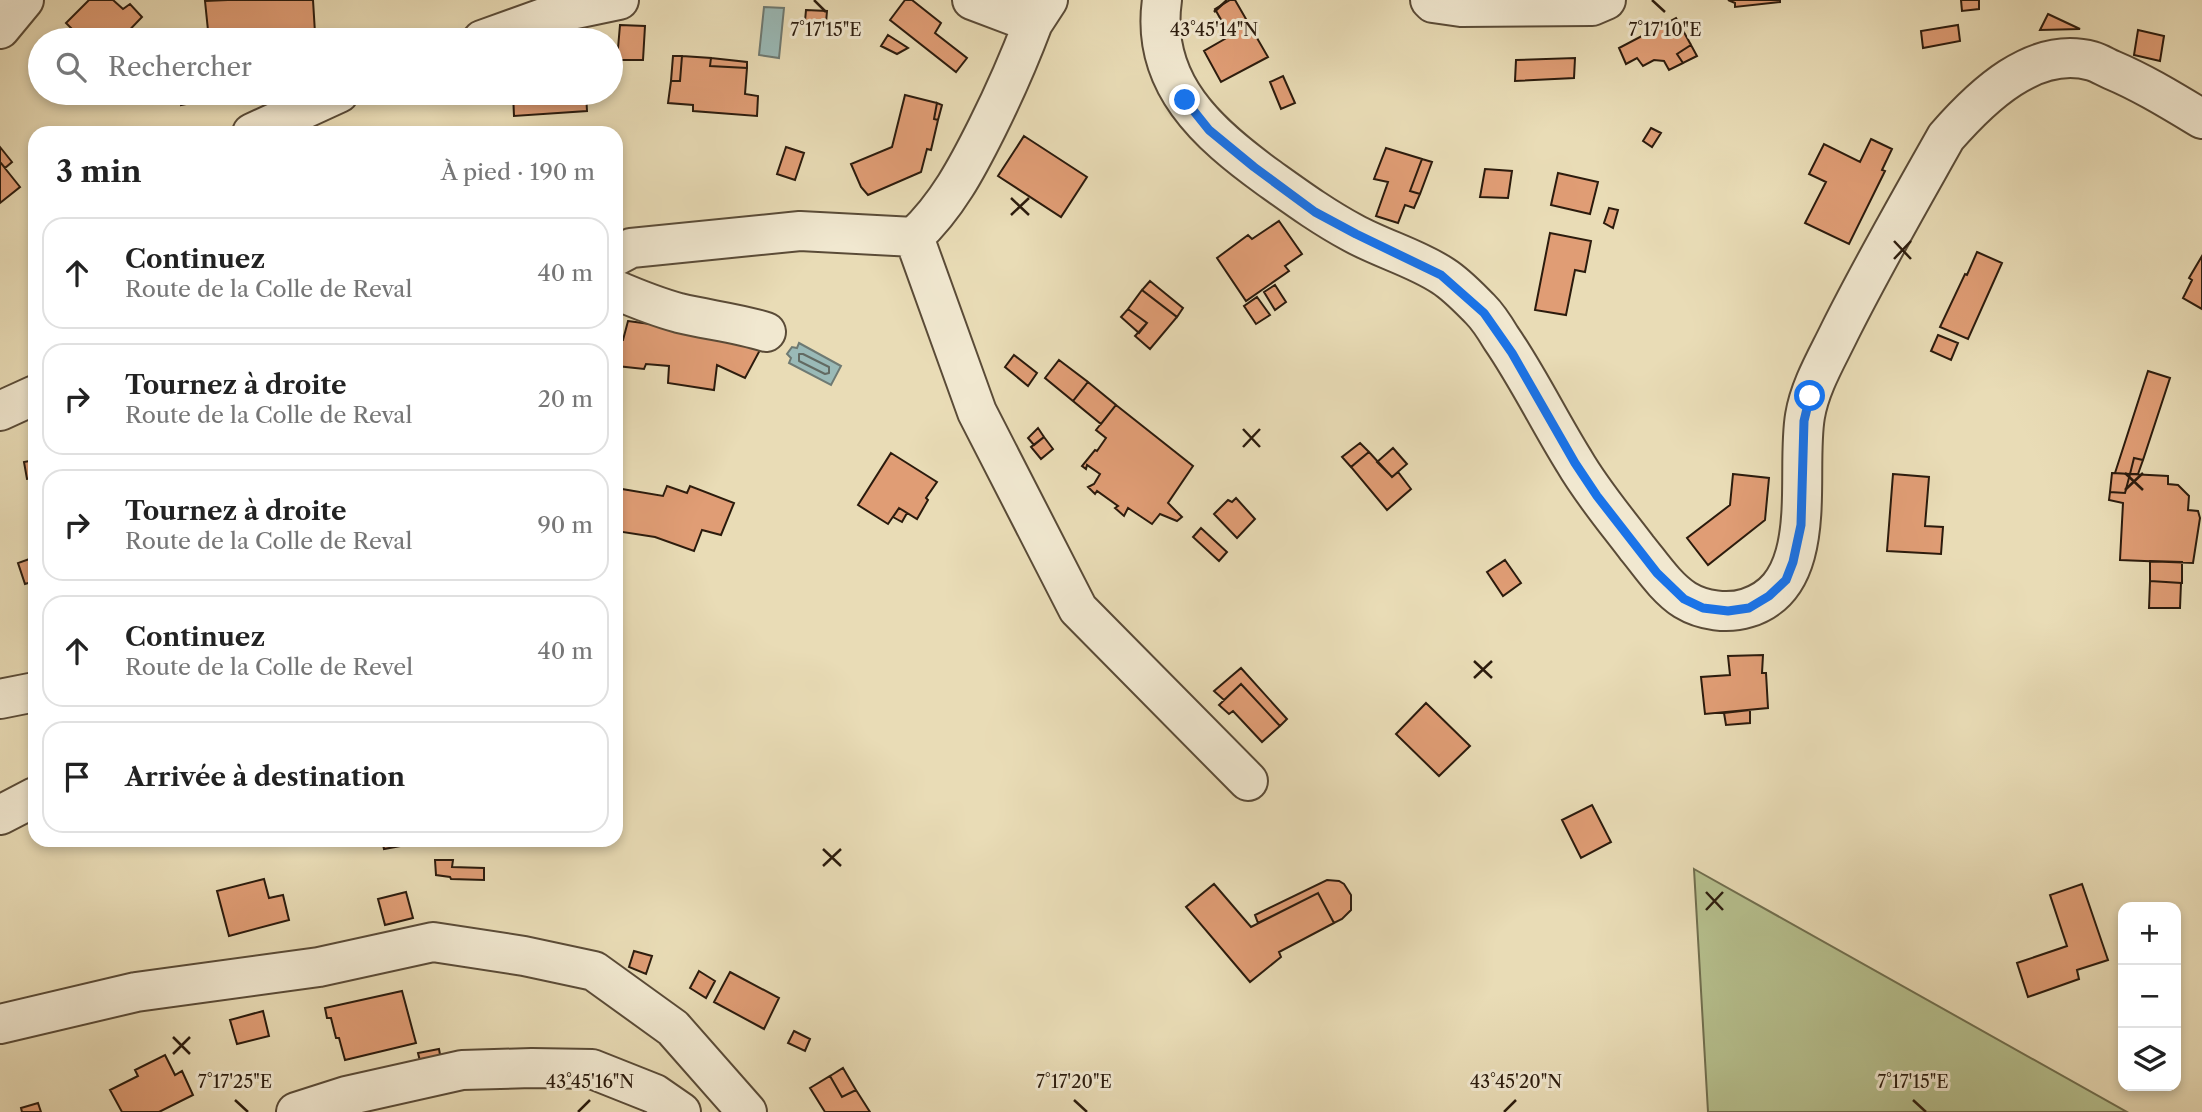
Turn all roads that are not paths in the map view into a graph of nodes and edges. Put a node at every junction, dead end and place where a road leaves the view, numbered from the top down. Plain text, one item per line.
1 (24, 0) edge
2 (619, 0) edge
3 (972, 0) edge
4 (1162, 0) edge
5 (1430, 0) edge
6 (1606, 0) edge
7 (1040, 12) edge
8 (515, 28) edge
9 (0, 29) edge
10 (313, 105) edge
11 (2202, 119) edge
12 (267, 126) edge
13 (914, 237) junction
14 (623, 252) edge
15 (623, 293) edge
16 (766, 332) dead end
17 (28, 398) edge
18 (0, 411) edge
19 (28, 693) edge
20 (0, 699) edge
21 (1248, 781) dead end
22 (28, 801) edge
23 (0, 815) edge
24 (0, 1024) edge
25 (296, 1112) edge
26 (681, 1112) edge
27 (747, 1112) edge

1 - 9 street
2 - 8 street
3 - 7 street
4 - 11 street
5 - 6 street
7 - 13 street
10 - 12 street
13 - 14 street
13 - 21 street
15 - 16 street
17 - 18 street
19 - 20 street
22 - 23 street
24 - 27 street
25 - 26 street

